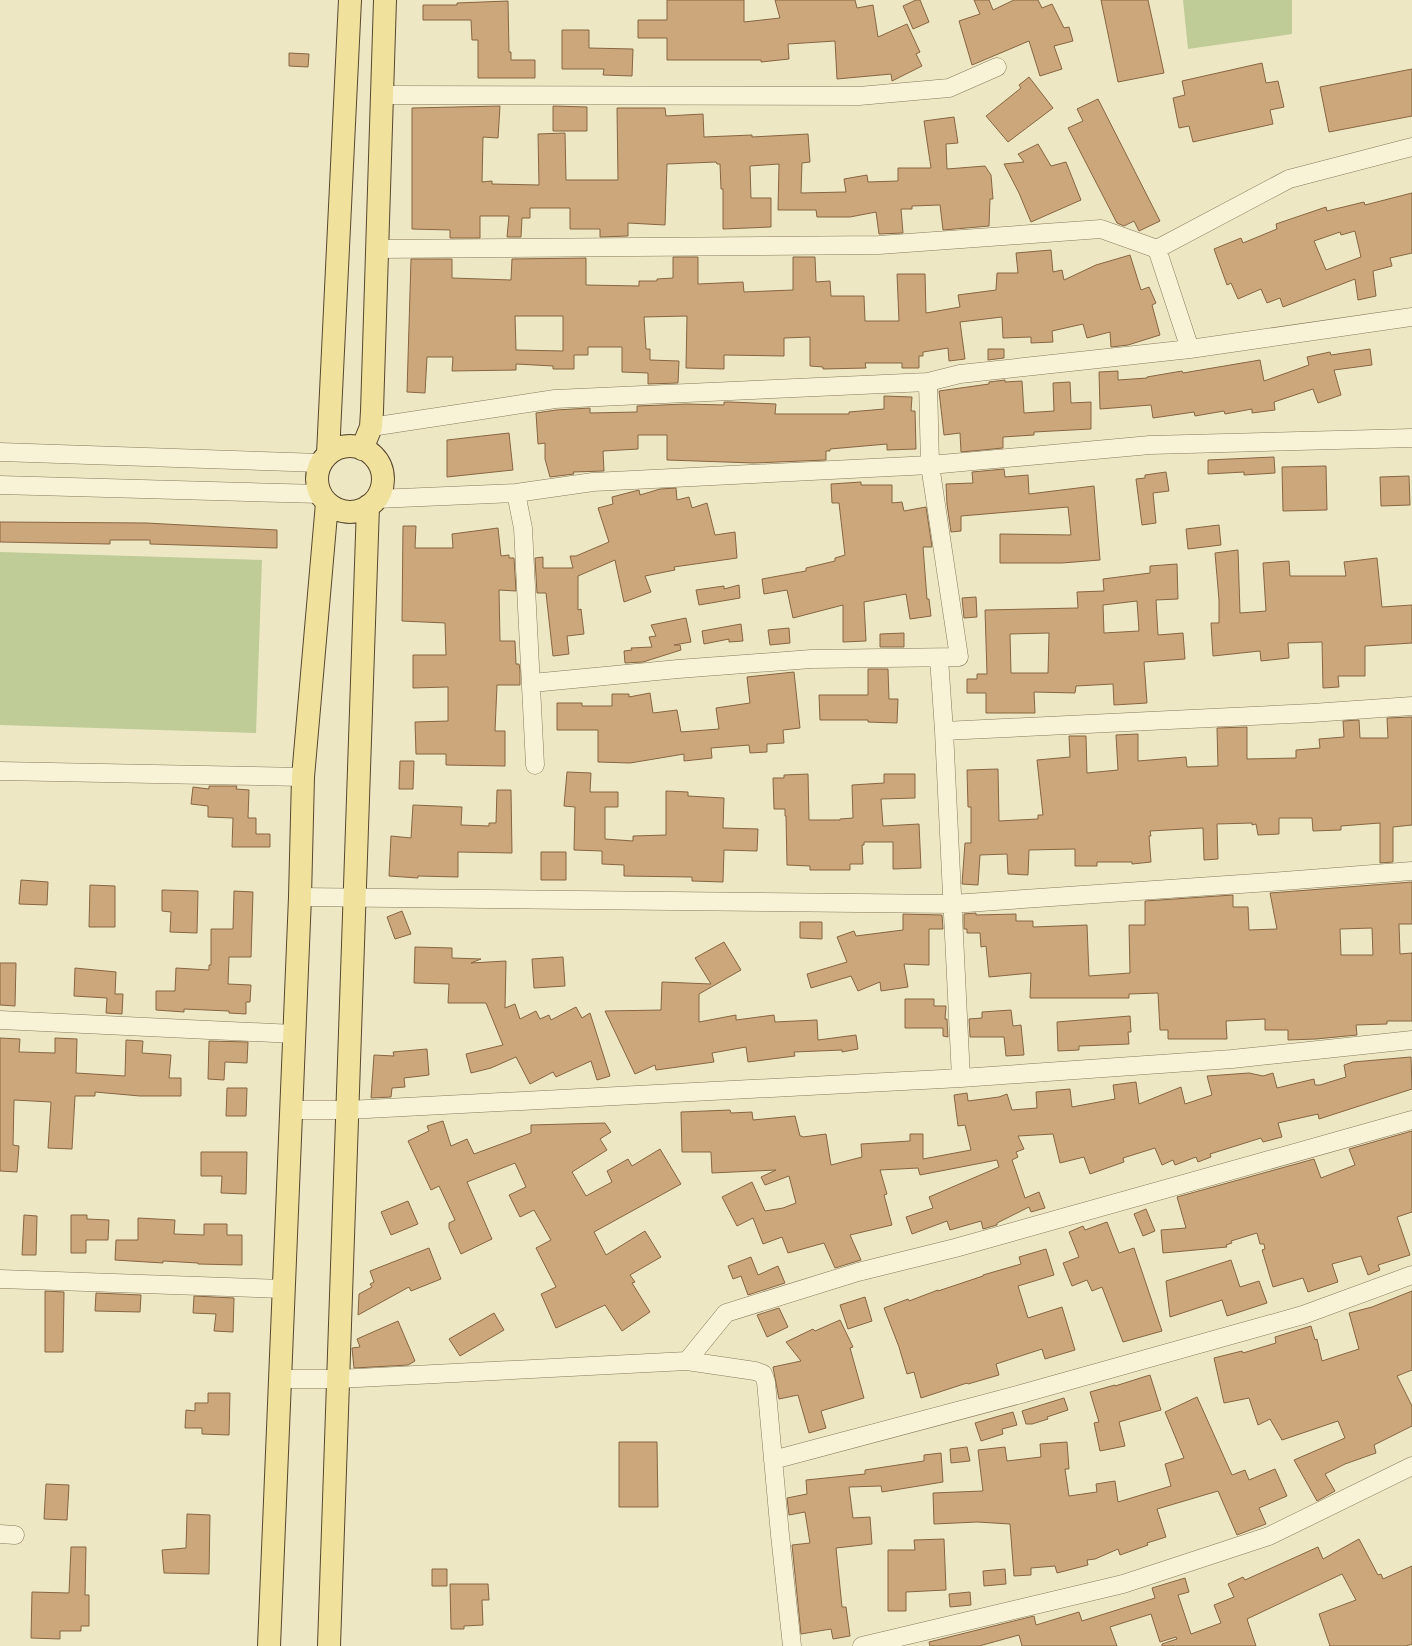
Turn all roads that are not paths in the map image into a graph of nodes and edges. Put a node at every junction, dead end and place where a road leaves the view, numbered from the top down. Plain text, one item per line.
1 (350, 0) edge
2 (385, 0) edge
3 (997, 67) dead end
4 (382, 95) junction
5 (1412, 147) edge
6 (377, 249) junction
7 (1156, 249) junction
8 (1412, 316) edge
9 (1190, 349) junction
10 (928, 382) junction
11 (371, 428) junction
12 (1412, 438) edge
13 (362, 449) junction
14 (0, 452) edge
15 (325, 458) junction
16 (930, 465) junction
17 (0, 485) edge
18 (516, 493) junction
19 (324, 498) junction
20 (372, 502) junction
21 (938, 658) junction
22 (532, 683) junction
23 (1412, 706) edge
24 (944, 731) junction
25 (535, 765) dead end
26 (0, 771) edge
27 (303, 777) junction
28 (1412, 871) edge
29 (300, 897) junction
30 (355, 898) junction
31 (952, 904) junction
32 (0, 1020) edge
33 (294, 1034) junction
34 (1412, 1040) edge
35 (961, 1078) junction
36 (291, 1110) junction
37 (348, 1110) junction
38 (1412, 1120) edge
39 (1412, 1275) edge
40 (0, 1278) edge
41 (284, 1289) junction
42 (687, 1362) junction
43 (280, 1379) junction
44 (338, 1379) junction
45 (773, 1460) junction
46 (1412, 1466) edge
47 (269, 1646) edge
48 (329, 1646) edge
49 (792, 1646) edge
50 (862, 1646) edge

1 - 15 main road
2 - 4 main road
3 - 4 street
4 - 6 main road
5 - 7 street
6 - 7 street
6 - 11 main road
7 - 9 street
8 - 9 street
9 - 10 street
10 - 11 street
10 - 16 street
11 - 13 main road
12 - 16 street
13 - 15 main road
13 - 20 main road
14 - 15 street
15 - 19 main road
16 - 18 street
16 - 21 street
17 - 19 street
18 - 20 street
18 - 22 street
19 - 20 main road
19 - 27 main road
20 - 30 main road
21 - 22 street
21 - 24 street
22 - 25 street
23 - 24 street
24 - 31 street
26 - 27 street
27 - 29 main road
28 - 31 street
29 - 30 street
29 - 33 main road
30 - 31 street
30 - 37 main road
31 - 35 street
32 - 33 street
33 - 36 main road
34 - 35 street
35 - 37 street
36 - 37 street
36 - 41 main road
37 - 44 main road
38 - 42 street
39 - 45 street
40 - 41 street
41 - 43 main road
42 - 44 street
42 - 45 street
43 - 44 street
43 - 47 main road
44 - 48 main road
45 - 49 street
46 - 50 street

